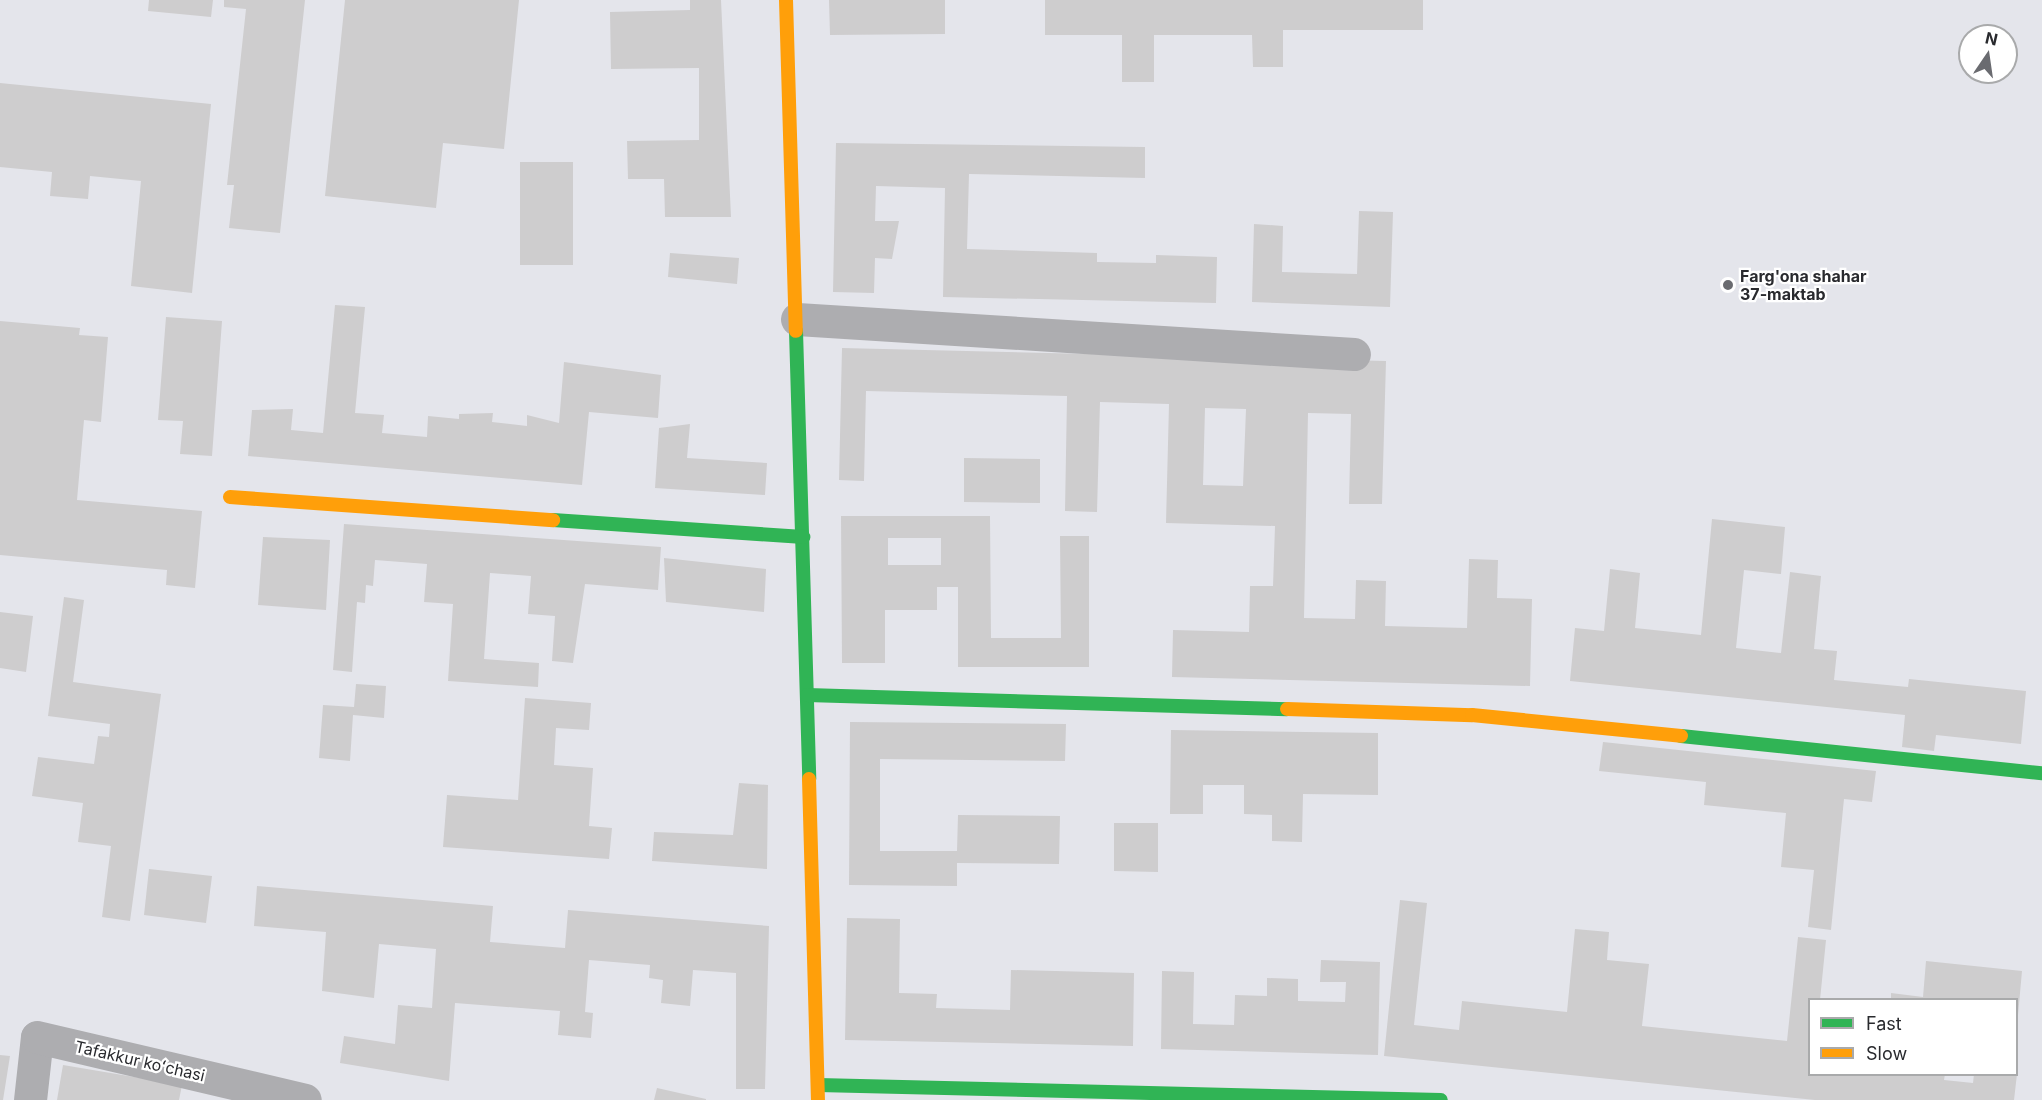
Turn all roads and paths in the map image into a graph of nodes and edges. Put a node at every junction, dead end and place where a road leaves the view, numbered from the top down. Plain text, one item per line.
1 (786, 0) edge
2 (797, 319) junction
3 (1354, 354) dead end
4 (230, 497) dead end
5 (803, 537) junction
6 (807, 694) junction
7 (2042, 773) edge
8 (818, 1085) junction
9 (30, 1100) edge
10 (305, 1100) edge
11 (818, 1100) edge
12 (1442, 1100) edge

1 - 2 street
2 - 3 street
2 - 5 street
4 - 5 street
5 - 6 street
6 - 7 street
6 - 8 street
8 - 11 street
8 - 12 street
9 - 10 street, Tafakkur koʻchasi

